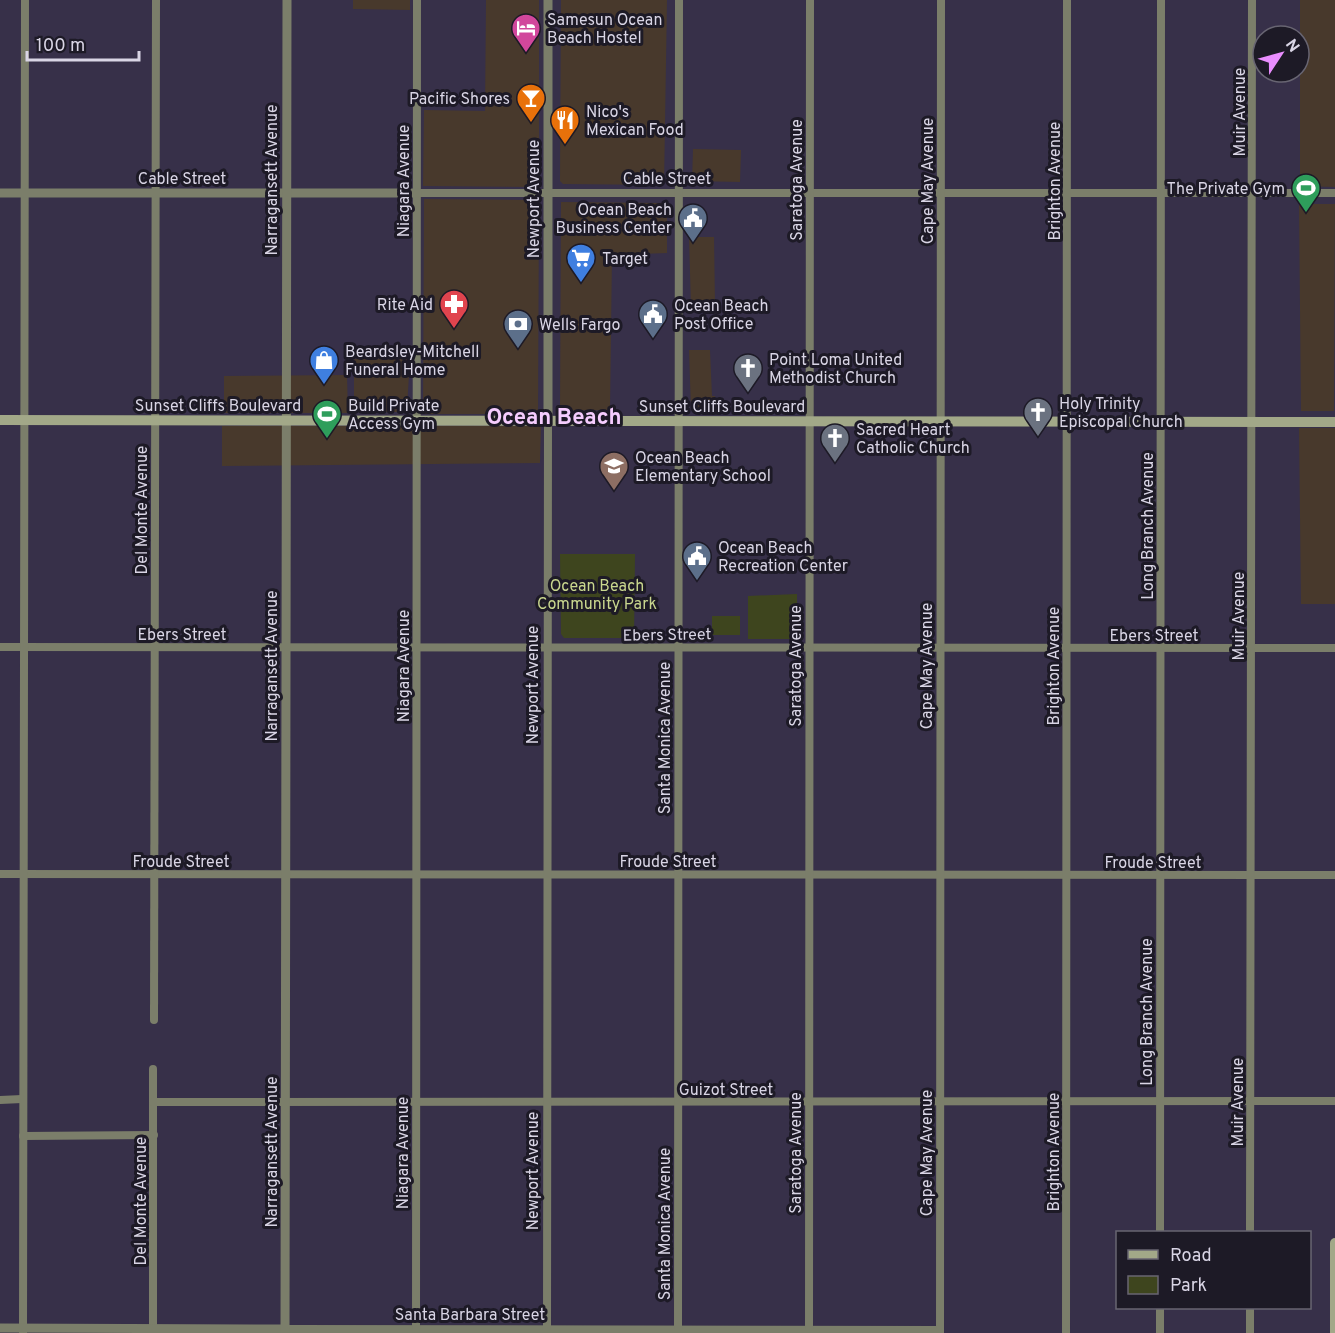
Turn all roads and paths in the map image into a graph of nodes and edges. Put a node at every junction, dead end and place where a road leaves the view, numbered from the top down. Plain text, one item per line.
1 (25, 0) edge
2 (156, 0) edge
3 (287, 0) edge
4 (417, 0) edge
5 (548, 0) edge
6 (679, 0) edge
7 (810, 0) edge
8 (941, 0) edge
9 (1067, 0) edge
10 (1161, 0) edge
11 (1252, 0) edge
12 (156, 192) junction
13 (0, 193) edge
14 (25, 193) junction
15 (286, 193) junction
16 (417, 193) junction
17 (679, 193) junction
18 (810, 193) junction
19 (1068, 193) junction
20 (1161, 193) junction
21 (548, 194) junction
22 (940, 194) junction
23 (1253, 194) junction
24 (1335, 194) edge
25 (0, 420) edge
26 (24, 420) junction
27 (155, 420) junction
28 (285, 420) junction
29 (416, 420) junction
30 (548, 420) junction
31 (678, 421) junction
32 (808, 421) junction
33 (1068, 421) junction
34 (1161, 421) junction
35 (940, 422) junction
36 (1252, 422) junction
37 (1335, 422) edge
38 (0, 647) edge
39 (154, 647) junction
40 (286, 647) junction
41 (416, 647) junction
42 (678, 647) junction
43 (809, 647) junction
44 (24, 648) junction
45 (547, 648) junction
46 (1067, 648) junction
47 (1161, 648) junction
48 (1335, 648) edge
49 (939, 649) junction
50 (1252, 649) junction
51 (0, 874) edge
52 (25, 874) junction
53 (154, 874) junction
54 (285, 874) junction
55 (678, 874) junction
56 (417, 875) junction
57 (548, 875) junction
58 (808, 875) junction
59 (1335, 875) edge
60 (939, 876) junction
61 (1066, 876) junction
62 (1160, 876) junction
63 (1252, 876) junction
64 (154, 1020) dead end
65 (153, 1069) dead end
66 (22, 1099) junction
67 (0, 1100) edge
68 (1251, 1100) junction
69 (1160, 1101) junction
70 (1335, 1101) edge
71 (153, 1102) junction
72 (286, 1102) junction
73 (416, 1102) junction
74 (547, 1102) junction
75 (678, 1102) junction
76 (808, 1102) junction
77 (1067, 1102) junction
78 (939, 1103) junction
79 (23, 1136) junction
80 (154, 1136) junction
81 (1160, 1231) edge
82 (1250, 1231) edge
83 (1335, 1243) edge
84 (1160, 1309) edge
85 (1250, 1309) edge
86 (0, 1328) edge
87 (23, 1330) edge
88 (153, 1331) edge
89 (285, 1331) edge
90 (416, 1331) edge
91 (548, 1331) edge
92 (940, 1331) edge
93 (678, 1332) edge
94 (809, 1332) edge
95 (1066, 1333) edge
96 (1160, 1333) edge
97 (1250, 1333) edge
98 (1335, 1333) edge

1 - 14 street
2 - 12 street, Del Monte Avenue
3 - 15 street, Narragansett Avenue
4 - 16 street, Niagara Avenue
5 - 21 street, Newport Avenue
6 - 17 street, Santa Monica Avenue
7 - 18 street, Saratoga Avenue
8 - 22 street, Cape May Avenue
9 - 19 street, Brighton Avenue
10 - 20 street, Long Branch Avenue
11 - 23 street, Muir Avenue
12 - 14 street, Cable Street
12 - 15 street, Cable Street
12 - 27 street, Del Monte Avenue
13 - 14 street, Cable Street
14 - 26 street
15 - 16 street, Cable Street
15 - 28 street, Narragansett Avenue
16 - 21 street, Cable Street
16 - 29 street, Niagara Avenue
17 - 18 street, Cable Street
17 - 21 street, Cable Street
17 - 31 street, Santa Monica Avenue
18 - 22 street, Cable Street
18 - 32 street, Saratoga Avenue
19 - 20 street, Cable Street
19 - 22 street, Cable Street
19 - 33 street, Brighton Avenue
20 - 23 street, Cable Street
20 - 34 street, Long Branch Avenue
21 - 30 street, Newport Avenue
22 - 35 street, Cape May Avenue
23 - 24 street, Cable Street
23 - 36 street, Muir Avenue
25 - 26 main road, Sunset Cliffs Boulevard
26 - 27 main road, Sunset Cliffs Boulevard
26 - 44 street
27 - 28 main road, Sunset Cliffs Boulevard
27 - 39 street, Del Monte Avenue
28 - 29 main road, Sunset Cliffs Boulevard
28 - 40 street, Narragansett Avenue
29 - 30 main road, Sunset Cliffs Boulevard
29 - 41 street, Niagara Avenue
30 - 31 main road, Sunset Cliffs Boulevard
30 - 45 street, Newport Avenue
31 - 32 main road, Sunset Cliffs Boulevard
31 - 42 street, Santa Monica Avenue
32 - 35 main road, Sunset Cliffs Boulevard
32 - 43 street, Saratoga Avenue
33 - 34 main road, Sunset Cliffs Boulevard
33 - 35 main road, Sunset Cliffs Boulevard
33 - 46 street, Brighton Avenue
34 - 36 main road, Sunset Cliffs Boulevard
34 - 47 street, Long Branch Avenue
35 - 49 street, Cape May Avenue
36 - 37 main road, Sunset Cliffs Boulevard
36 - 50 street, Muir Avenue
38 - 44 street, Ebers Street
39 - 40 street, Ebers Street
39 - 44 street, Ebers Street
39 - 53 street, Del Monte Avenue
40 - 41 street, Ebers Street
40 - 54 street, Narragansett Avenue
41 - 45 street, Ebers Street
41 - 56 street, Niagara Avenue
42 - 43 street, Ebers Street
42 - 45 street, Ebers Street
42 - 55 street, Santa Monica Avenue
43 - 49 street, Ebers Street
43 - 58 street, Saratoga Avenue
44 - 52 street
45 - 57 street, Newport Avenue
46 - 47 street, Ebers Street
46 - 49 street, Ebers Street
46 - 61 street, Brighton Avenue
47 - 50 street, Ebers Street
47 - 62 street, Long Branch Avenue
48 - 50 street, Ebers Street
49 - 60 street, Cape May Avenue
50 - 63 street, Muir Avenue
51 - 52 street, Froude Street
52 - 53 street, Froude Street
52 - 66 street
53 - 54 street, Froude Street
53 - 64 street, Del Monte Avenue
54 - 56 street, Froude Street
54 - 72 street, Narragansett Avenue
55 - 57 street, Froude Street
55 - 58 street, Froude Street
55 - 75 street, Santa Monica Avenue
56 - 57 street, Froude Street
56 - 73 street, Niagara Avenue
57 - 74 street, Newport Avenue
58 - 60 street, Froude Street
58 - 76 street, Saratoga Avenue
59 - 63 street, Froude Street
60 - 61 street, Froude Street
60 - 78 street, Cape May Avenue
61 - 62 street, Froude Street
61 - 77 street, Brighton Avenue
62 - 63 street, Froude Street
62 - 69 street, Long Branch Avenue
63 - 68 street, Muir Avenue
65 - 71 street, Del Monte Avenue
66 - 67 street
66 - 79 street
68 - 69 street, Guizot Street
68 - 70 street, Guizot Street
68 - 82 street, Muir Avenue
69 - 77 street, Guizot Street
69 - 81 street, Long Branch Avenue
71 - 72 street, Guizot Street
71 - 80 street, Del Monte Avenue
72 - 73 street, Guizot Street
72 - 89 street, Narragansett Avenue
73 - 74 street, Guizot Street
73 - 90 street, Niagara Avenue
74 - 75 street, Guizot Street
74 - 91 street, Newport Avenue
75 - 76 street, Guizot Street
75 - 93 street, Santa Monica Avenue
76 - 78 street, Guizot Street
76 - 94 street, Saratoga Avenue
77 - 78 street, Guizot Street
77 - 95 street, Brighton Avenue
78 - 92 street, Cape May Avenue
79 - 80 street
79 - 87 street
80 - 88 street, Del Monte Avenue
83 - 98 main road
84 - 96 street
85 - 97 street
86 - 87 street, Santa Barbara Street
87 - 88 street, Santa Barbara Street
88 - 89 street, Santa Barbara Street
89 - 90 street, Santa Barbara Street
90 - 91 street, Santa Barbara Street
91 - 93 street, Santa Barbara Street
92 - 94 street, Santa Barbara Street
93 - 94 street, Santa Barbara Street

